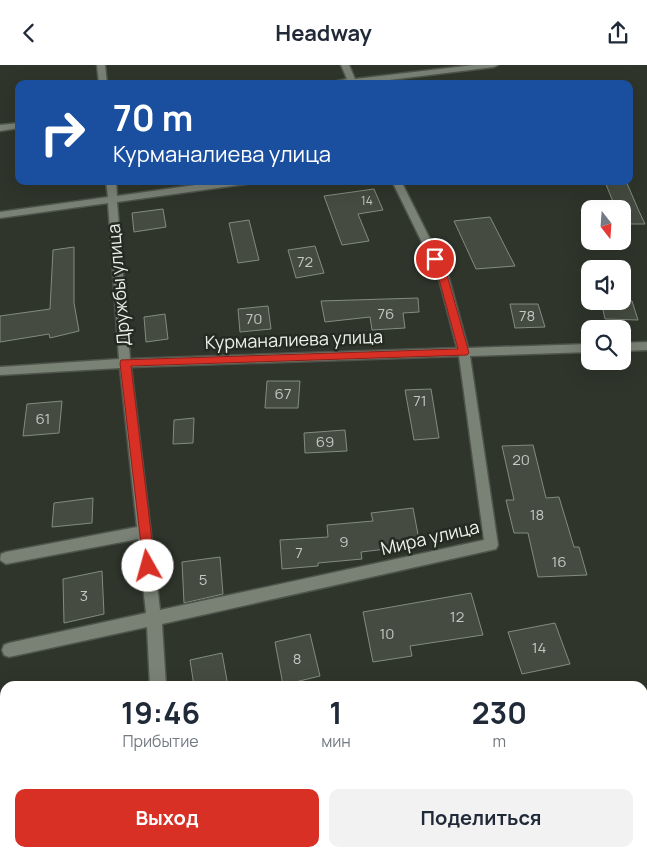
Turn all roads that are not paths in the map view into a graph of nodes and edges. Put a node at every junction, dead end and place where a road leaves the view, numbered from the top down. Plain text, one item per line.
1 (101, 65) edge
2 (345, 65) edge
3 (494, 65) edge
4 (103, 80) edge
5 (351, 80) edge
6 (369, 80) edge
7 (15, 126) edge
8 (0, 128) edge
9 (111, 185) edge
10 (219, 185) edge
11 (398, 185) edge
12 (112, 201) junction
13 (0, 215) edge
14 (647, 346) edge
15 (631, 347) edge
16 (581, 348) edge
17 (464, 353) junction
18 (125, 363) junction
19 (0, 371) edge
20 (144, 532) junction
21 (6, 558) dead end
22 (154, 617) junction
23 (9, 650) dead end
24 (158, 681) edge

1 - 4 street
2 - 5 street
3 - 6 street
7 - 8 street
9 - 12 street, Дружбы улица
10 - 12 street
11 - 17 street, Мира улица
12 - 13 street
12 - 18 street, Дружбы улица
14 - 15 street
16 - 17 street, Курманалиева улица
17 - 18 street, Курманалиева улица
17 - 22 street, Мира улица
18 - 19 street, Курманалиева улица
18 - 20 street, Дружбы улица
20 - 21 street
20 - 22 street, Дружбы улица
22 - 23 street, Мира улица
22 - 24 street, Дружбы улица

